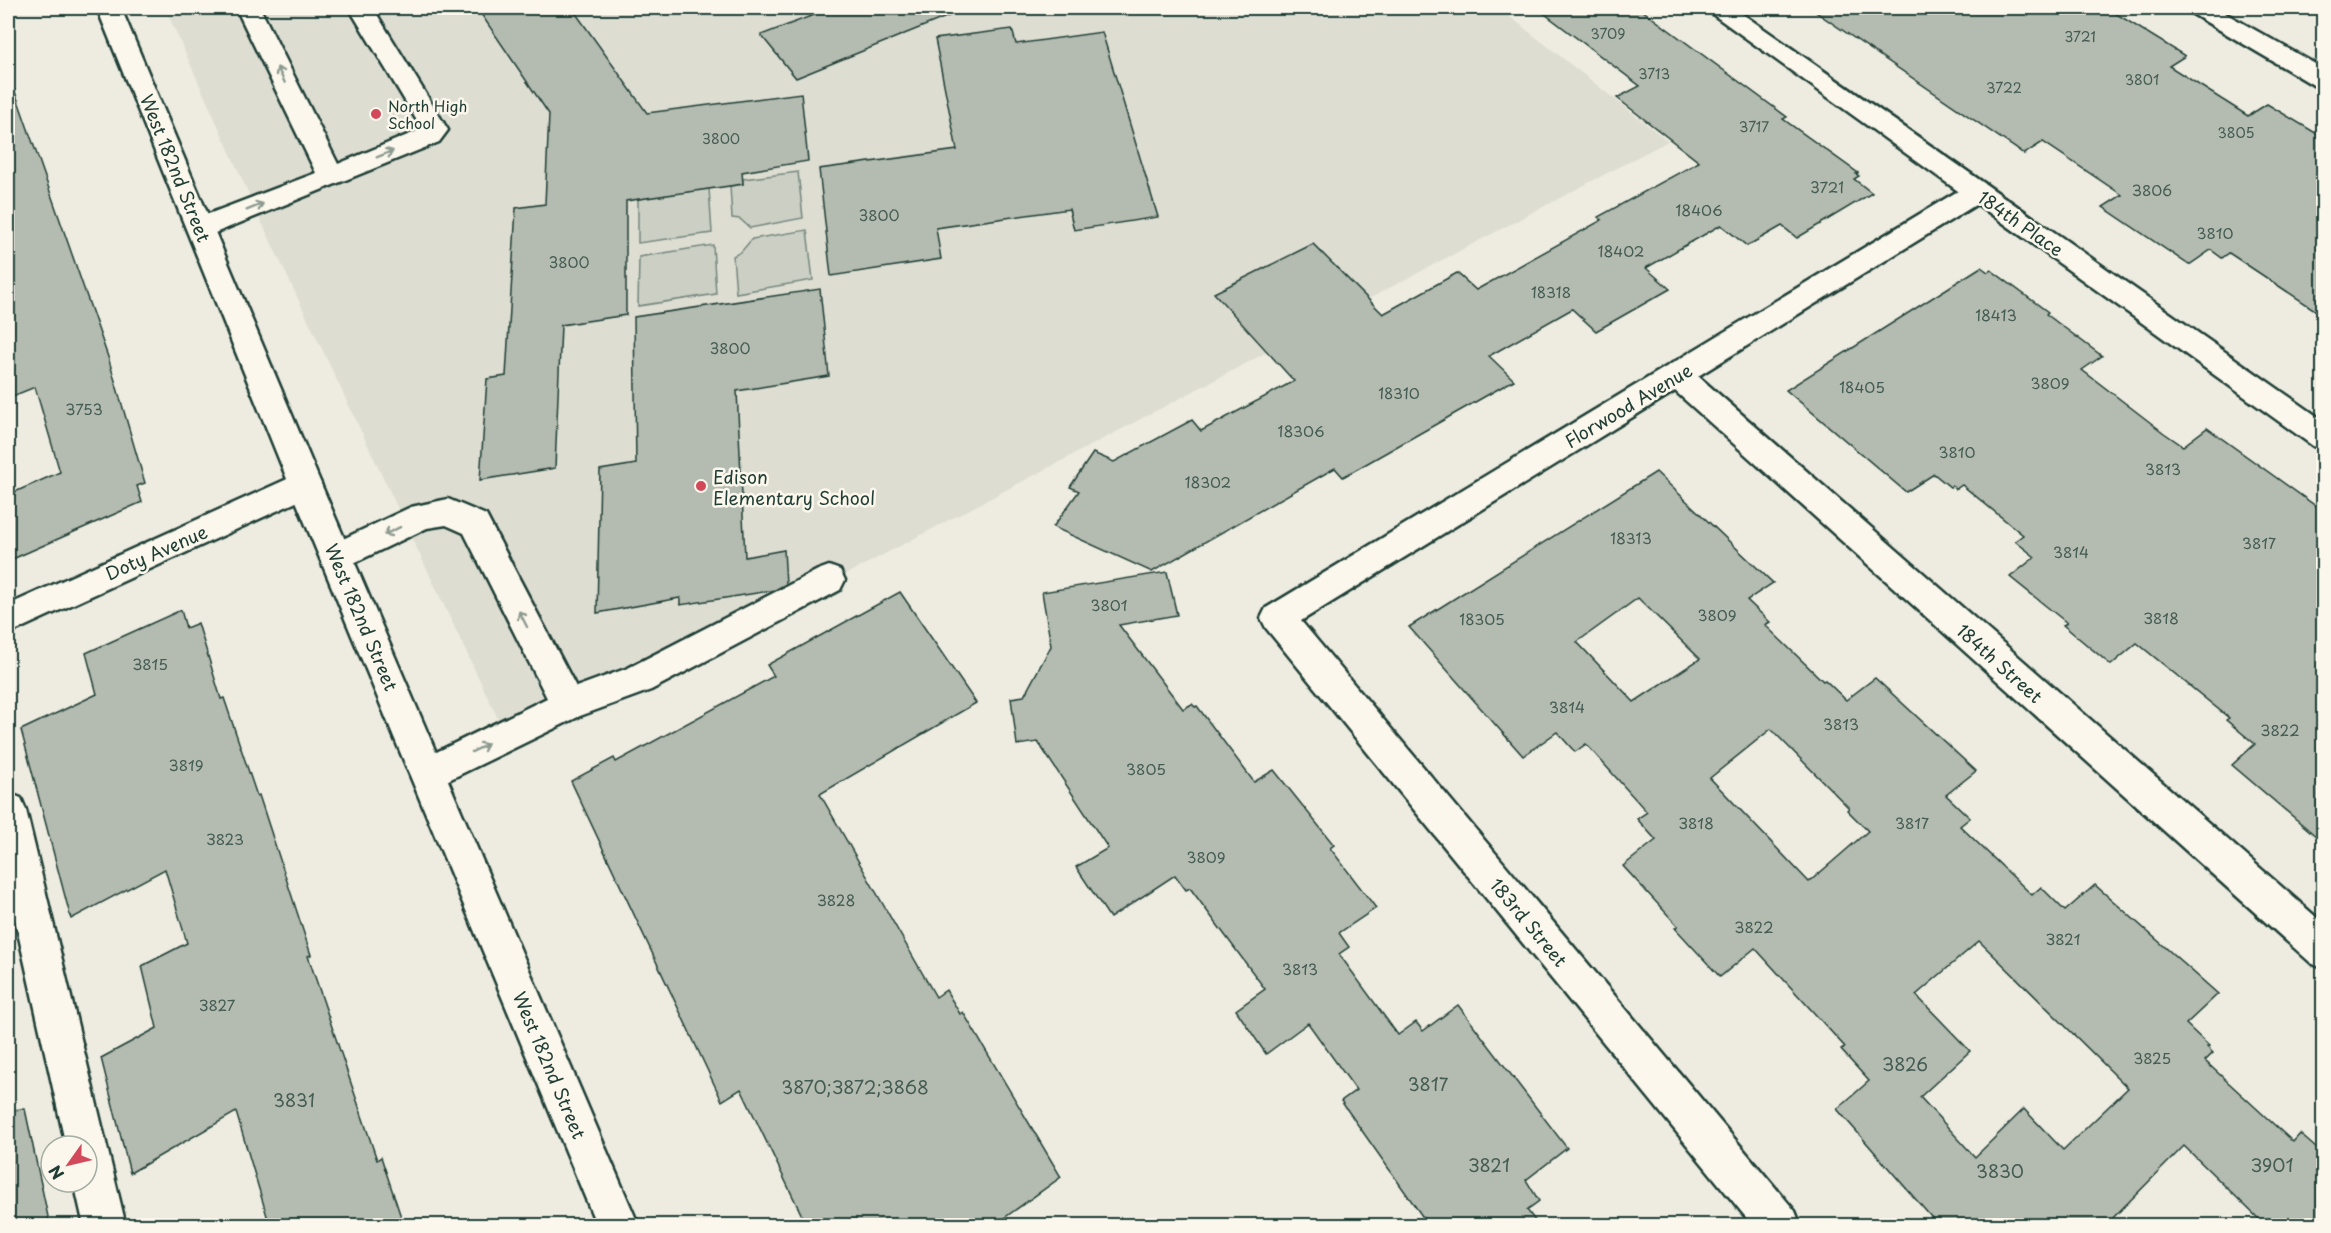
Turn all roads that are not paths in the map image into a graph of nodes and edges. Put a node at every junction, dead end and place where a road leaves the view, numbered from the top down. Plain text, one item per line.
1 (109, 8) edge
2 (248, 8) edge
3 (361, 8) edge
4 (1719, 8) edge
5 (2199, 8) edge
6 (2324, 80) edge
7 (331, 177) junction
8 (1977, 192) junction
9 (200, 228) junction
10 (1677, 375) junction
11 (2324, 436) edge
12 (305, 484) junction
13 (337, 557) junction
14 (829, 580) dead end
15 (1278, 618) joint
16 (8, 620) edge
17 (568, 705) junction
18 (428, 774) junction
19 (8, 810) edge
20 (2324, 950) edge
21 (84, 1134) edge
22 (98, 1194) edge
23 (105, 1226) edge
24 (618, 1226) edge
25 (1780, 1226) edge

1 - 9 street, West 182nd Street
7 -> 2 street
7 -> 3 street
4 - 8 street, 184th Place
5 - 6 street
9 -> 7 street
8 - 10 street, Florwood Avenue
8 - 11 street, 184th Place
9 - 12 street, West 182nd Street
10 - 15 street, Florwood Avenue
10 - 20 street, 184th Street
12 - 13 street, West 182nd Street
12 - 16 street, Doty Avenue
17 -> 13 street
13 - 18 street, West 182nd Street
14 - 17 street
15 - 25 street, 183rd Street
18 -> 17 street
18 - 24 street, West 182nd Street
19 - 21 street
22 - 23 street

